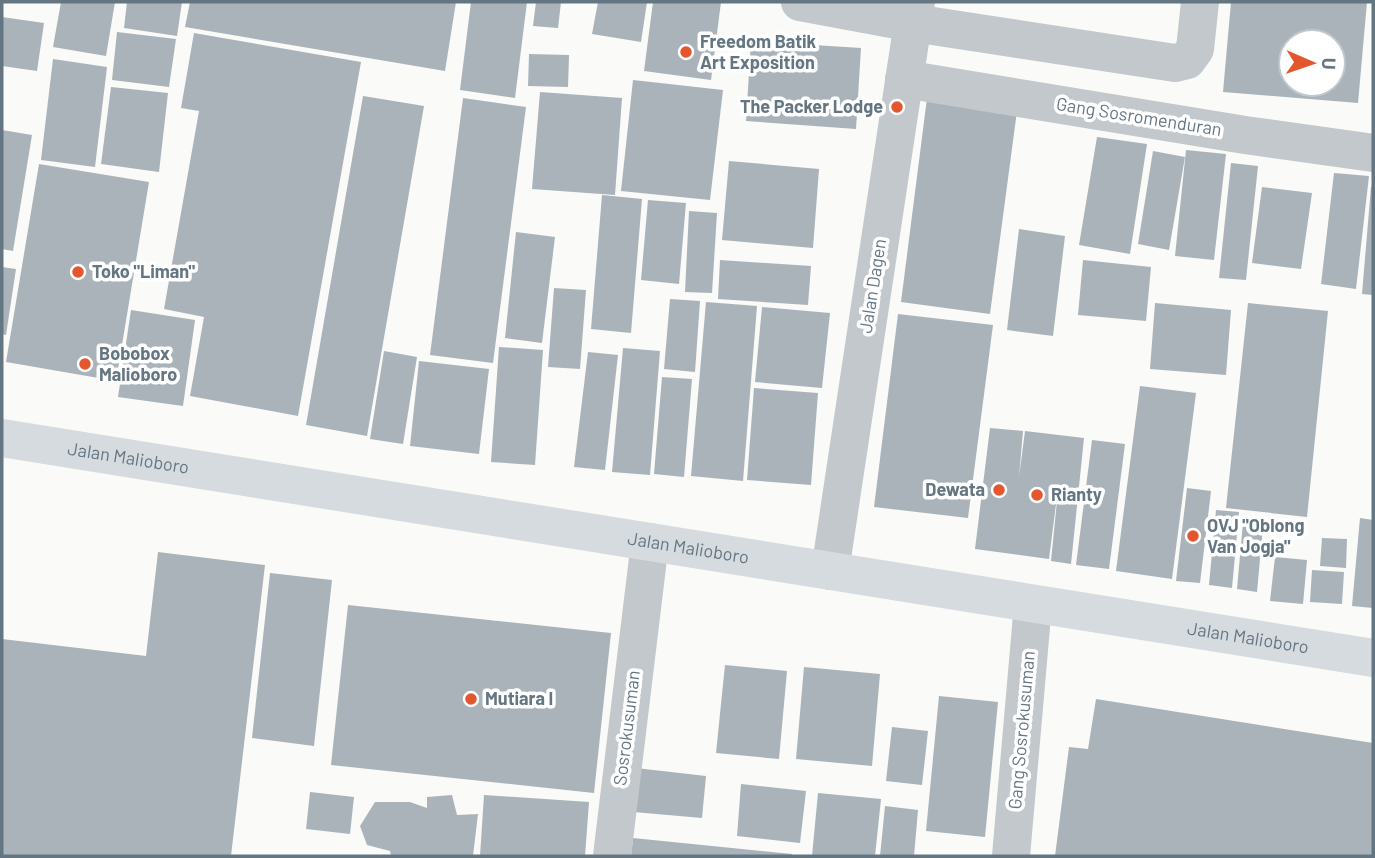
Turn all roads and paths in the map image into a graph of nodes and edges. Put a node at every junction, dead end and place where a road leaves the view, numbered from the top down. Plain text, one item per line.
1 (800, 2) edge
2 (1200, 2) edge
3 (915, 12) edge
4 (904, 79) junction
5 (1373, 153) edge
6 (2, 438) edge
7 (650, 542) junction
8 (830, 570) junction
9 (1033, 604) junction
10 (1373, 658) edge
11 (612, 856) edge
12 (1011, 856) edge

1 - 3 street
2 - 3 street
3 - 4 street, Jalan Dagen
4 - 5 street, Gang Sosromenduran
4 - 8 street, Jalan Dagen
6 - 7 main road, Jalan Malioboro
7 - 8 main road, Jalan Malioboro
7 - 11 street, Sosrokusuman
8 - 9 main road, Jalan Malioboro
9 - 10 main road, Jalan Malioboro
9 - 12 street, Gang Sosrokusuman

